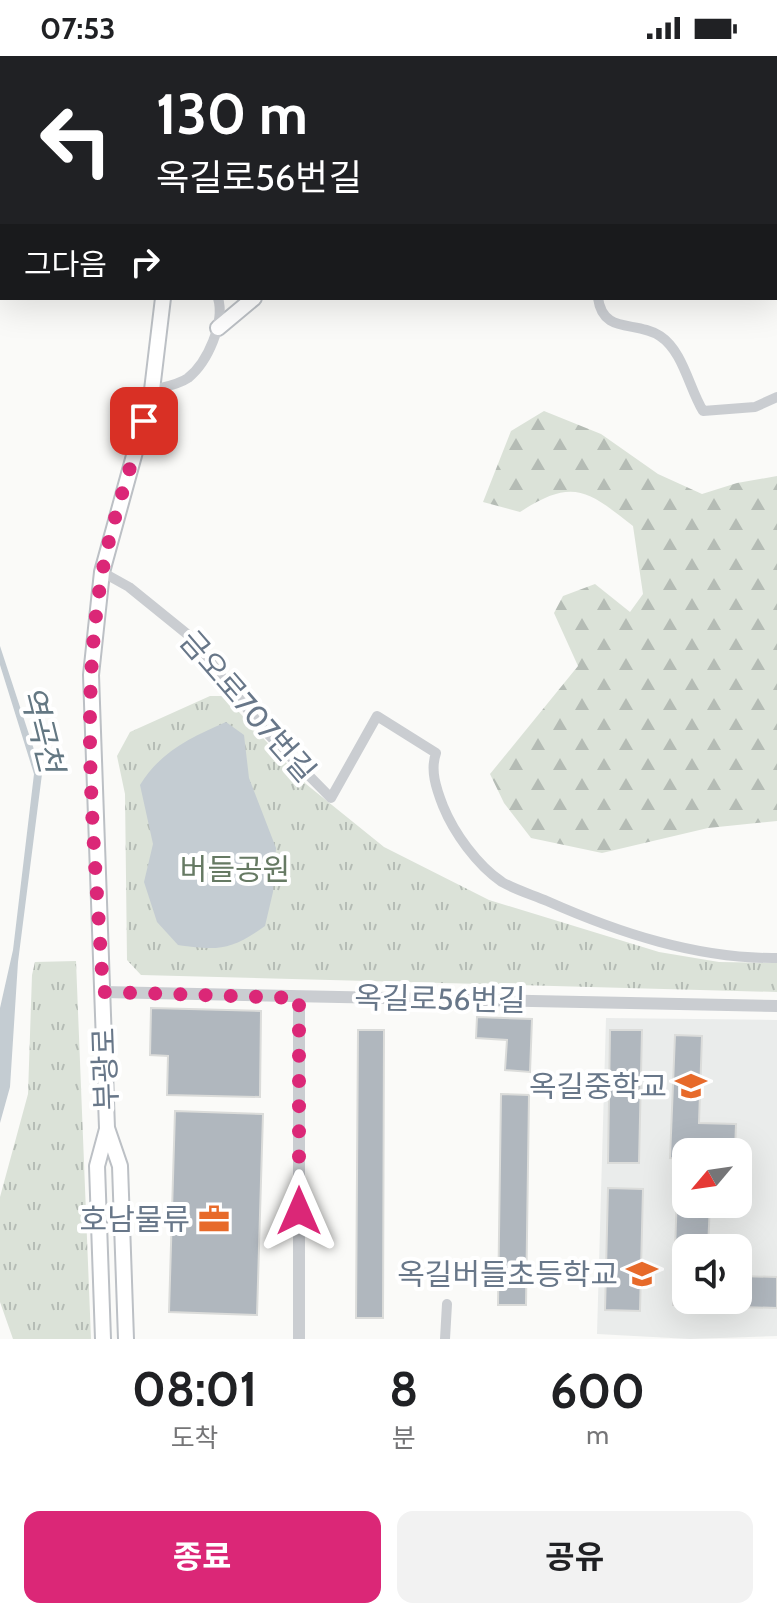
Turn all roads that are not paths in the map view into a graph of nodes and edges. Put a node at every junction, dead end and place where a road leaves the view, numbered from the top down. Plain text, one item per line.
1 (163, 300) edge
2 (218, 300) edge
3 (252, 300) edge
4 (599, 300) edge
5 (218, 328) junction
6 (152, 390) junction
7 (777, 397) edge
8 (102, 572) junction
9 (777, 958) edge
10 (103, 992) junction
11 (299, 998) junction
12 (777, 1006) edge
13 (107, 1128) junction
14 (447, 1304) dead end
15 (103, 1339) edge
16 (126, 1339) edge
17 (299, 1339) edge
18 (445, 1339) edge

1 - 6 main road, 부광로
2 - 5 street
3 - 5 main road
4 - 7 street
5 - 6 street
6 - 8 main road, 부광로
8 - 9 street, 금오로707번길
8 - 10 main road, 부광로
10 - 11 street, 옥길로56번길
10 - 13 main road, 부광로
11 - 12 street, 옥길로56번길
11 - 17 street
13 - 15 main road, 부광로
13 - 16 main road, 부광로
14 - 18 street

